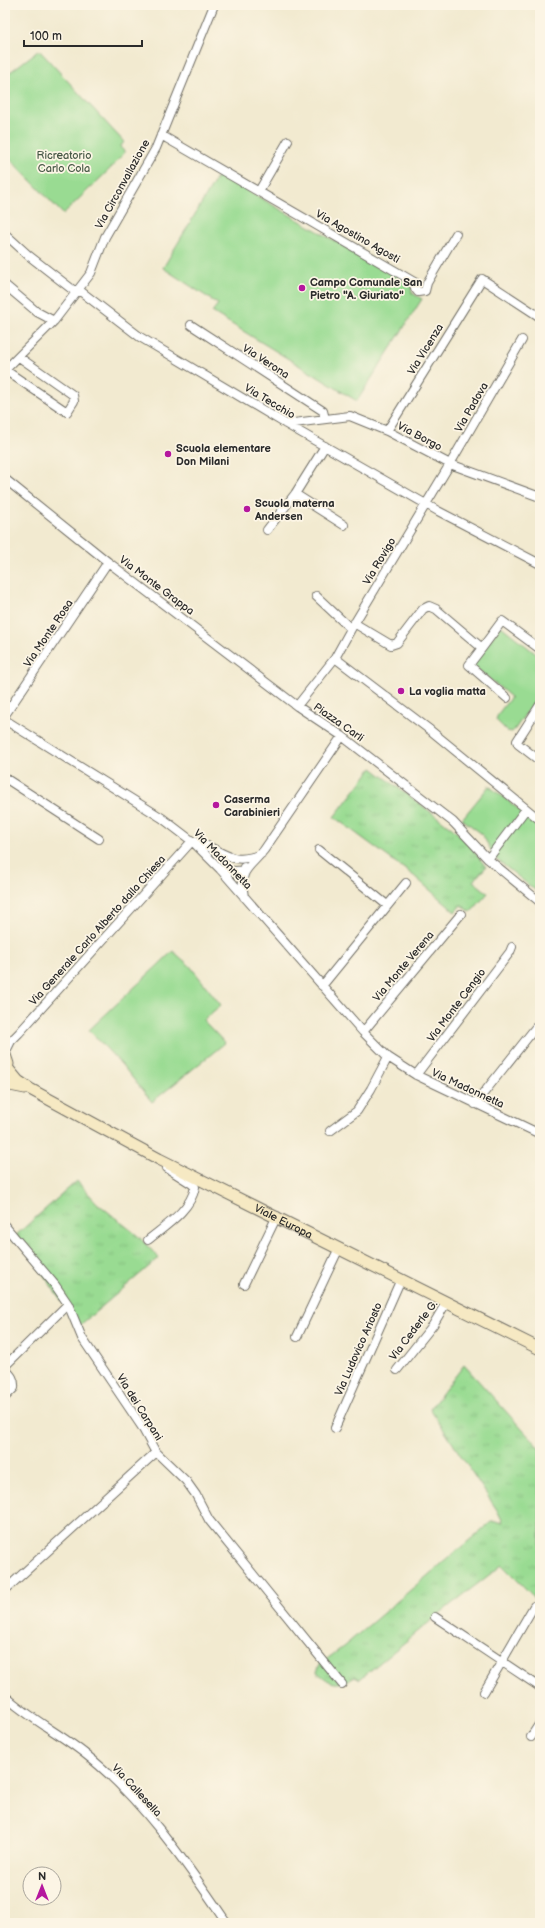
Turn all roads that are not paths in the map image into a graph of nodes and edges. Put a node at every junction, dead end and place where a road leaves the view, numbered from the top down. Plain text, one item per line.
1 (214, 5) edge
2 (161, 135) junction
3 (288, 141) dead end
4 (259, 191) junction
5 (5, 234) edge
6 (456, 234) dead end
7 (6, 285) edge
8 (79, 290) junction
9 (540, 317) edge
10 (54, 321) junction
11 (191, 325) dead end
12 (522, 340) dead end
13 (19, 357) junction
14 (5, 370) edge
15 (326, 418) junction
16 (286, 424) junction
17 (387, 431) junction
18 (325, 446) junction
19 (450, 464) junction
20 (5, 479) edge
21 (295, 494) junction
22 (540, 497) edge
23 (426, 504) junction
24 (344, 525) dead end
25 (267, 530) dead end
26 (108, 562) junction
27 (540, 564) edge
28 (316, 596) dead end
29 (352, 626) junction
30 (482, 648) junction
31 (540, 650) edge
32 (335, 658) junction
33 (507, 698) dead end
34 (540, 705) edge
35 (297, 706) junction
36 (5, 715) edge
37 (5, 720) edge
38 (342, 736) junction
39 (540, 761) edge
40 (5, 778) edge
41 (526, 809) junction
42 (540, 820) edge
43 (99, 839) dead end
44 (192, 841) junction
45 (319, 850) dead end
46 (261, 854) junction
47 (488, 859) junction
48 (242, 860) junction
49 (221, 870) junction
50 (245, 870) junction
51 (406, 883) dead end
52 (244, 897) junction
53 (540, 902) edge
54 (387, 905) junction
55 (461, 914) dead end
56 (512, 947) dead end
57 (322, 986) junction
58 (540, 1022) edge
59 (363, 1032) junction
60 (19, 1033) junction
61 (5, 1039) edge
62 (5, 1054) edge
63 (388, 1057) junction
64 (6, 1072) edge
65 (416, 1075) junction
66 (5, 1084) edge
67 (30, 1089) junction
68 (475, 1104) junction
69 (330, 1131) dead end
70 (539, 1132) edge
71 (159, 1159) junction
72 (277, 1216) junction
73 (6, 1228) edge
74 (148, 1240) dead end
75 (339, 1248) junction
76 (401, 1279) junction
77 (244, 1284) dead end
78 (446, 1303) junction
79 (68, 1304) junction
80 (297, 1337) dead end
81 (540, 1349) edge
82 (5, 1368) edge
83 (397, 1370) dead end
84 (5, 1397) edge
85 (334, 1428) dead end
86 (155, 1451) junction
87 (5, 1590) edge
88 (534, 1606) dead end
89 (436, 1617) dead end
90 (502, 1662) junction
91 (342, 1684) dead end
92 (540, 1687) edge
93 (484, 1692) dead end
94 (5, 1696) edge
95 (540, 1723) edge
96 (531, 1737) dead end
97 (227, 1923) edge

1 - 2 street, Via Circonvallazione
2 - 4 street, Via Agostino Agosti
2 - 8 street, Via Circonvallazione
3 - 4 street
4 - 6 street, Via Agostino Agosti
5 - 8 street, Via Tecchio
7 - 10 street
8 - 10 street, Via Circonvallazione
8 - 16 street, Via Tecchio
9 - 17 street, Via Vicenza
10 - 13 street, Via Circonvallazione
11 - 15 street, Via Verona
12 - 19 street, Via Padova
13 - 14 street, Via Circonvallazione
13 - 14 street, Via Circonvallazione
15 - 16 street, Via Borgo
15 - 17 street, Via Borgo
16 - 18 street, Via Tecchio
17 - 19 street, Via Borgo
18 - 21 street
18 - 23 street, Via Tecchio
19 - 22 street, Via Borgo
19 - 23 street, Via Padova
20 - 26 street, Via Monte Grappa
21 - 24 street
21 - 25 street
23 - 27 street, Via Tecchio
23 - 29 street, Via Rovigo
26 - 35 street, Via Monte Grappa
26 - 36 street, Via Monte Rosa
28 - 29 street
29 - 30 street
29 - 32 street, Via Rovigo
30 - 31 street
30 - 33 street
32 - 35 street, Piazza Carli
32 - 41 street
34 - 39 street
35 - 38 street, Piazza Carli
37 - 44 street, Via Madonnetta
38 - 46 street
38 - 47 street, Piazza Carli
40 - 43 street
41 - 42 street
41 - 47 street
44 - 48 street
44 - 49 street, Via Madonnetta
44 - 60 street, Via Generale Carlo Alberto dalla Chiesa
45 - 54 street
46 - 48 street
46 - 50 street
47 - 53 street, Piazza Carli
48 - 50 street
49 - 50 street
49 - 52 street, Via Madonnetta
50 - 52 street
51 - 54 street
52 - 57 street, Via Madonnetta
54 - 57 street
55 - 59 street, Via Monte Verena
56 - 65 street, Via Monte Cengio
57 - 59 street, Via Madonnetta
58 - 68 street
59 - 63 street, Via Madonnetta
60 - 61 street, Via Generale Carlo Alberto dalla Chiesa
60 - 62 street, Via Generale Carlo Alberto dalla Chiesa
62 - 64 main road
63 - 65 street, Via Madonnetta
63 - 69 street
64 - 67 main road, Viale Europa
65 - 68 street, Via Madonnetta
66 - 67 main road, Viale Europa
67 - 71 main road, Viale Europa
68 - 70 street, Via Madonnetta
71 - 72 main road, Viale Europa
71 - 74 street
72 - 75 main road, Viale Europa
72 - 77 street
73 - 79 street, Via dei Carpani
75 - 76 main road, Viale Europa
75 - 80 street
76 - 78 main road, Viale Europa
76 - 85 street, Via Ludovico Ariosto
78 - 81 main road, Viale Europa
78 - 83 street, Via Cederle G.
79 - 82 street
79 - 86 street, Via dei Carpani
82 - 84 street
86 - 87 street, Via dei Carpani
86 - 91 street
88 - 90 street
89 - 90 street
90 - 92 street
90 - 93 street
94 - 97 street, Via Callesella
95 - 96 street

